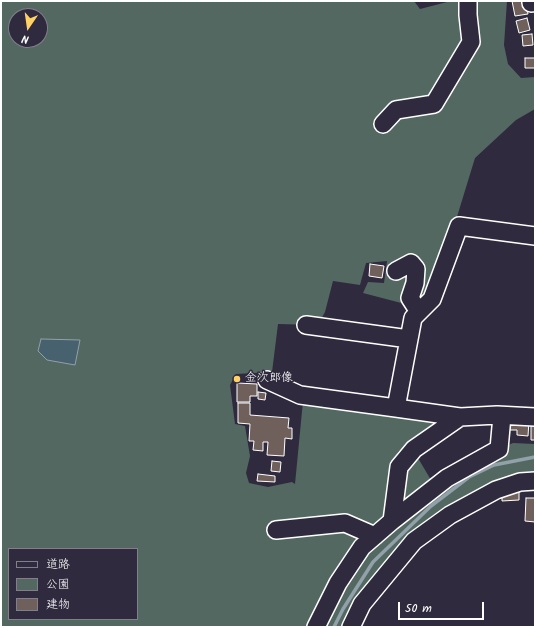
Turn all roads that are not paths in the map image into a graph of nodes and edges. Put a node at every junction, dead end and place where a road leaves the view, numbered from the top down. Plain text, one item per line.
1 (468, 1) edge
2 (383, 124) dead end
3 (535, 236) edge
4 (396, 271) dead end
5 (419, 312) junction
6 (306, 325) dead end
7 (409, 339) junction
8 (267, 380) dead end
9 (396, 408) junction
10 (502, 416) junction
11 (460, 417) junction
12 (535, 417) edge
13 (535, 481) edge
14 (392, 521) junction
15 (276, 530) dead end
16 (375, 536) junction
17 (316, 627) edge
18 (351, 627) edge

1 - 2 street
3 - 5 street
4 - 5 street
5 - 7 street
6 - 7 street
7 - 9 street
8 - 9 street
9 - 11 street
10 - 11 street
10 - 12 street
10 - 14 street
11 - 14 street
13 - 18 street
14 - 16 street
15 - 16 street
16 - 17 street

